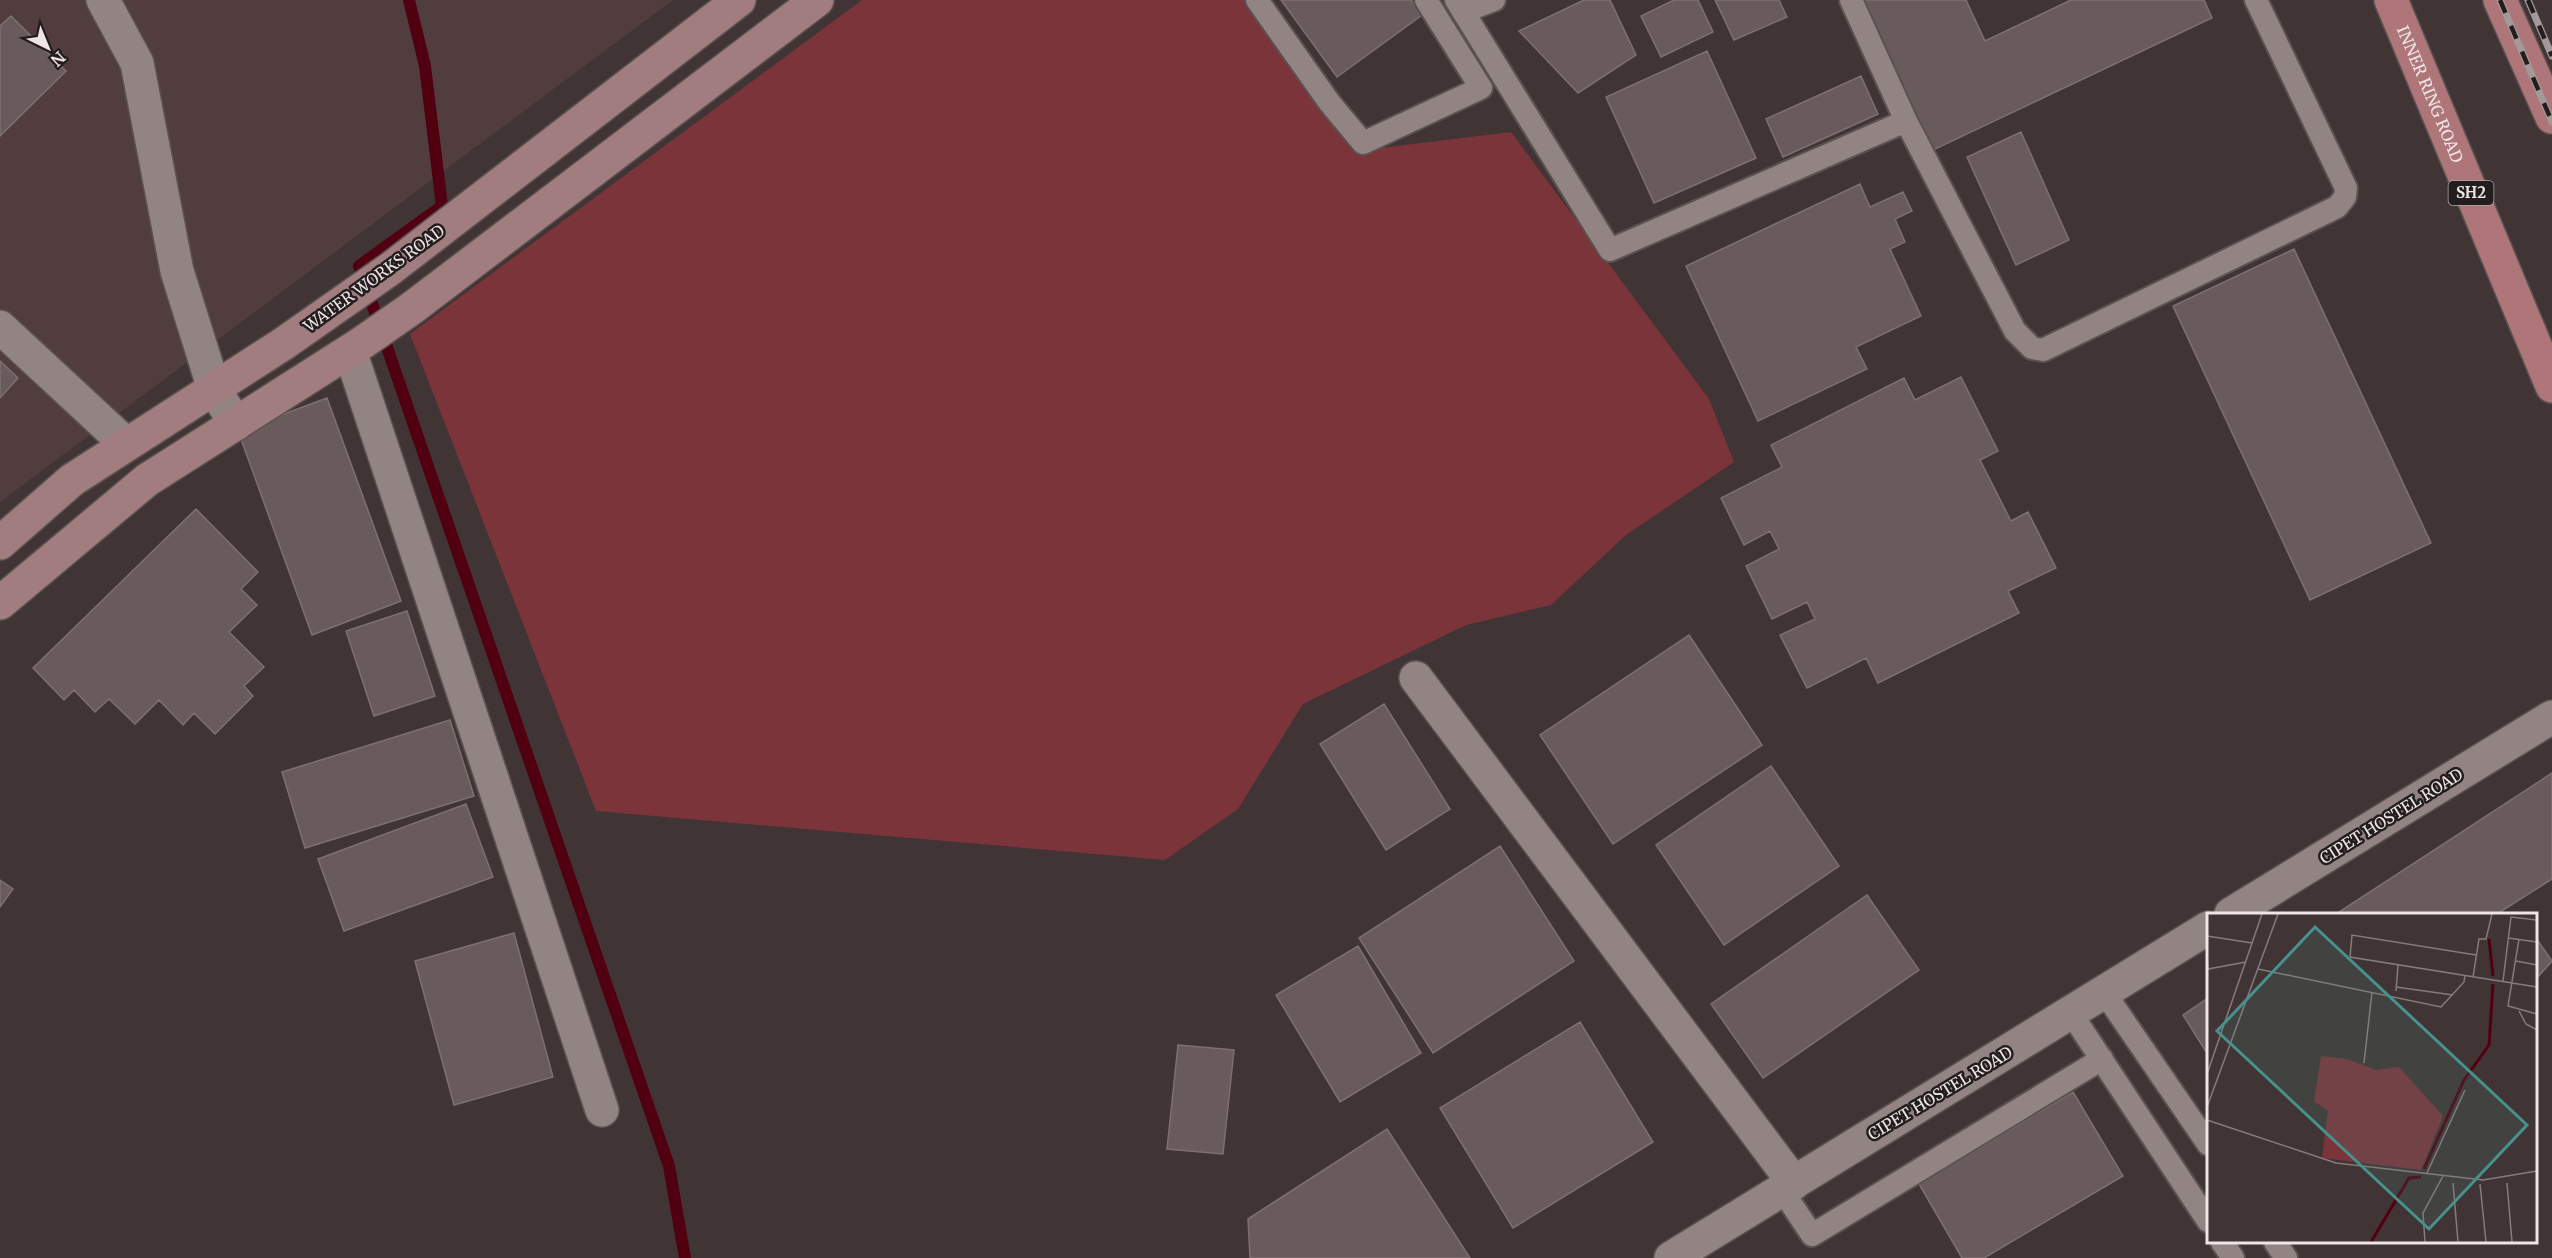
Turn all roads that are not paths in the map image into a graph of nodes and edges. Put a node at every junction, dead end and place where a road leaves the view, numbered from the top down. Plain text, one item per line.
1 (103, 0) edge
2 (739, 0) edge
3 (817, 0) edge
4 (1257, 0) edge
5 (1426, 0) edge
6 (1494, 0) edge
7 (1851, 0) edge
8 (2256, 0) edge
9 (2391, 0) edge
10 (2500, 0) edge
11 (1459, 6) edge
12 (2552, 117) edge
13 (1906, 122) junction
14 (0, 327) edge
15 (355, 348) junction
16 (2552, 387) edge
17 (214, 389) junction
18 (236, 424) junction
19 (125, 443) junction
20 (0, 543) edge
21 (0, 603) edge
22 (1416, 678) dead end
23 (2552, 717) edge
24 (2234, 913) edge
25 (2207, 929) edge
26 (2104, 992) junction
27 (2071, 1013) junction
28 (2102, 1059) junction
29 (602, 1110) dead end
30 (2207, 1143) edge
31 (1788, 1186) junction
32 (2207, 1219) edge
33 (2223, 1243) edge
34 (2276, 1243) edge
35 (1671, 1258) edge
36 (2233, 1258) edge
37 (2286, 1258) edge

1 - 17 street
2 - 17 main road, WATER WORKS ROAD
3 - 15 main road
4 - 5 lane
6 - 11 lane
7 - 13 lane
8 - 13 lane
9 - 16 main road, INNER RING ROAD / SH2
10 - 12 main road
11 - 13 lane
14 - 19 street
15 - 18 main road
15 - 29 street
17 - 18 street
17 - 19 main road, WATER WORKS ROAD
18 - 21 main road
19 - 20 main road, WATER WORKS ROAD
22 - 31 street
23 - 24 street, CIPET HOSTEL ROAD
25 - 26 street, CIPET HOSTEL ROAD
26 - 27 street, CIPET HOSTEL ROAD
26 - 30 lane
27 - 28 lane
27 - 31 street, CIPET HOSTEL ROAD
28 - 31 lane
28 - 32 lane
31 - 35 street, CIPET HOSTEL ROAD
33 - 36 lane
34 - 37 lane

